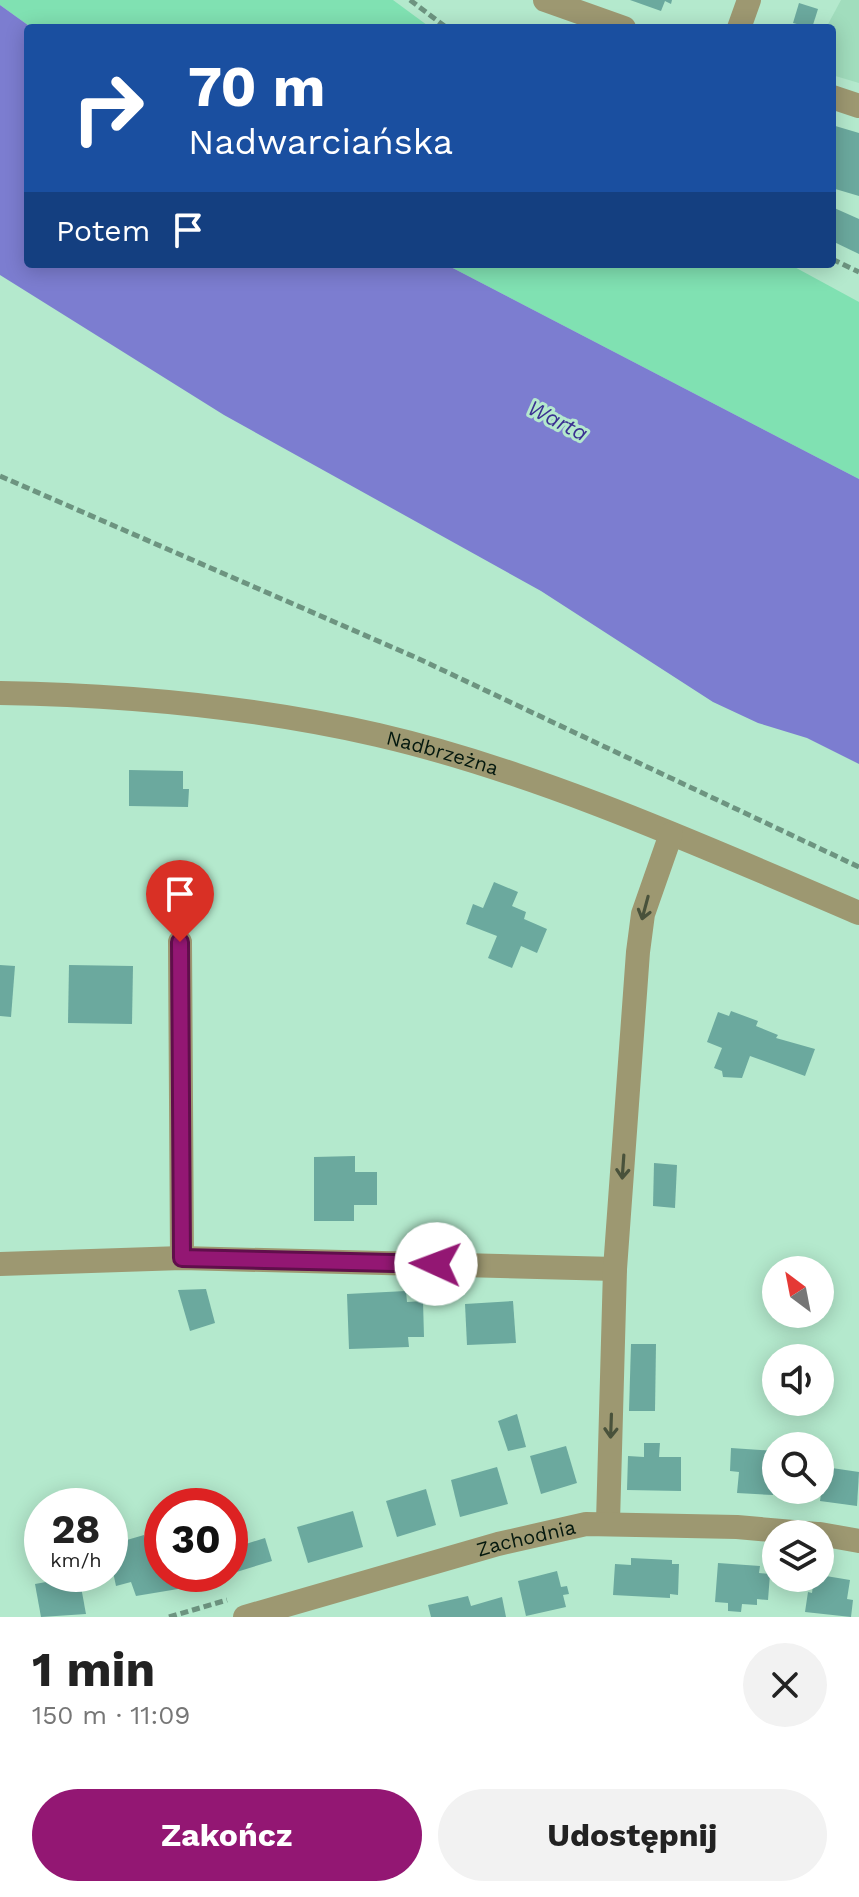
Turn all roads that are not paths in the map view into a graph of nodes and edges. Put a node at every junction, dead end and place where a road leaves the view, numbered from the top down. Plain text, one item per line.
1 (545, 0) edge
2 (749, 0) edge
3 (613, 24) edge
4 (740, 24) edge
5 (836, 98) edge
6 (859, 106) edge
7 (0, 693) edge
8 (671, 834) junction
9 (859, 913) edge
10 (180, 942) dead end
11 (182, 1258) junction
12 (0, 1264) edge
13 (615, 1269) junction
14 (608, 1522) junction
15 (762, 1529) edge
16 (834, 1537) edge
17 (859, 1541) edge
18 (245, 1617) edge

1 - 3 street
2 - 4 street
5 - 6 street
7 - 8 street, Nadbrzeżna
8 - 9 street, Nadbrzeżna
8 -> 13 street
10 - 11 street
11 - 12 street
11 - 13 street
13 -> 14 street
14 - 15 street, Zachodnia
14 - 18 street, Zachodnia
16 - 17 street, Zachodnia

